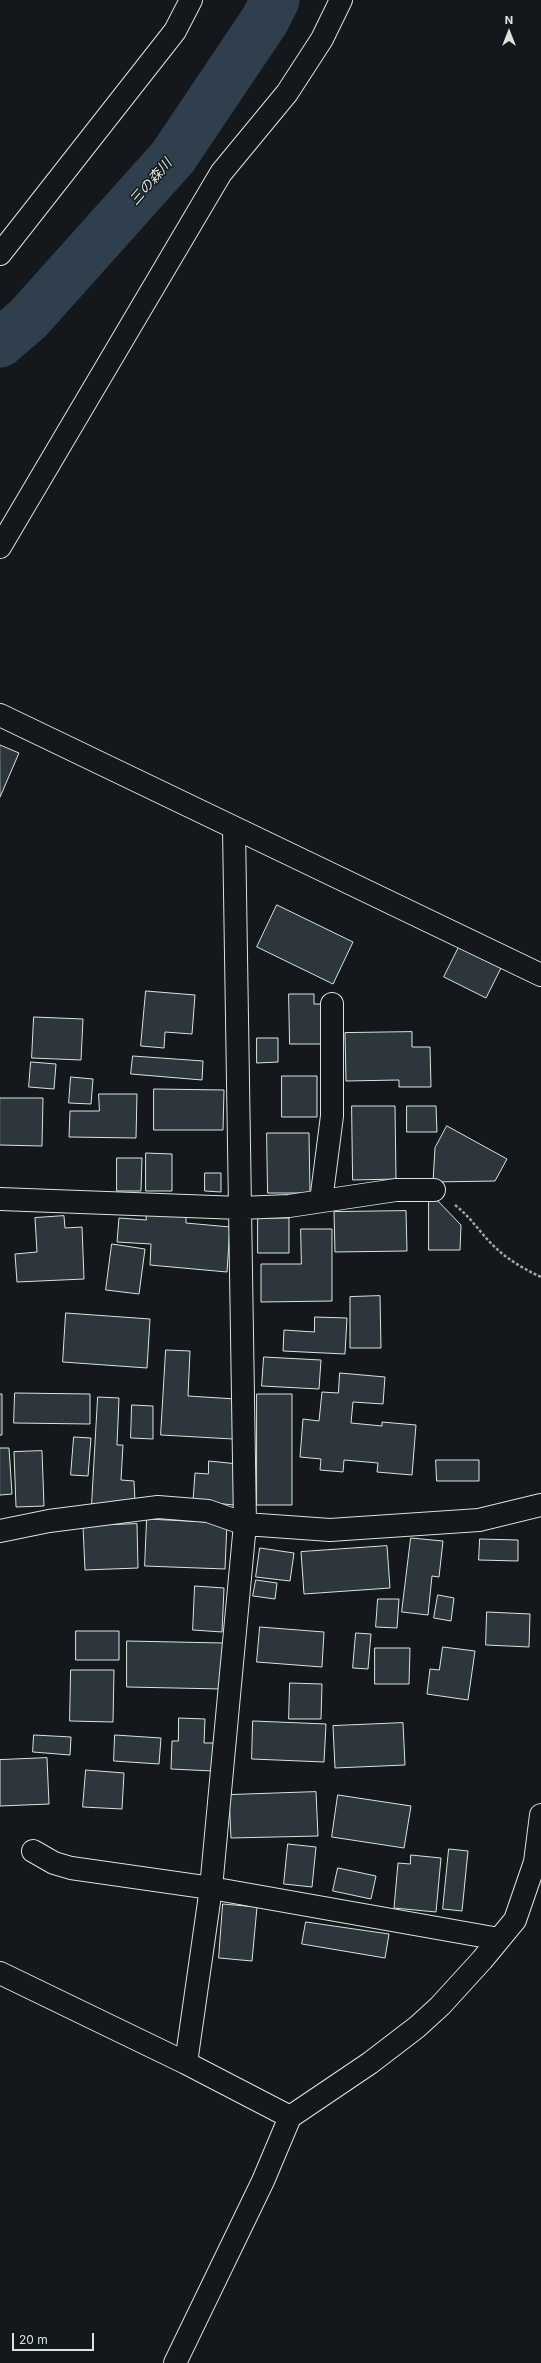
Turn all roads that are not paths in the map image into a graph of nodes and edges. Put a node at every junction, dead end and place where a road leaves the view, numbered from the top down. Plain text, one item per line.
1 (191, 0) edge
2 (341, 0) edge
3 (0, 254) edge
4 (0, 547) edge
5 (0, 715) edge
6 (234, 829) junction
7 (541, 975) edge
8 (332, 1004) dead end
9 (434, 1190) road end
10 (0, 1199) edge
11 (321, 1201) junction
12 (240, 1208) junction
13 (541, 1505) edge
14 (245, 1524) junction
15 (0, 1532) edge
16 (541, 1815) edge
17 (33, 1851) dead end
18 (211, 1888) junction
19 (499, 1938) junction
20 (0, 1973) edge
21 (186, 2063) junction
22 (290, 2117) junction
23 (175, 2363) edge

1 - 3 street
2 - 4 street
5 - 6 street
6 - 7 street
6 - 12 street
8 - 11 street
9 - 11 street
10 - 12 street
11 - 12 street
12 - 14 street
13 - 14 street
14 - 15 street
14 - 18 street
16 - 19 street
17 - 18 street
18 - 19 street
18 - 21 street
19 - 22 street
20 - 21 street
21 - 22 street
22 - 23 street

